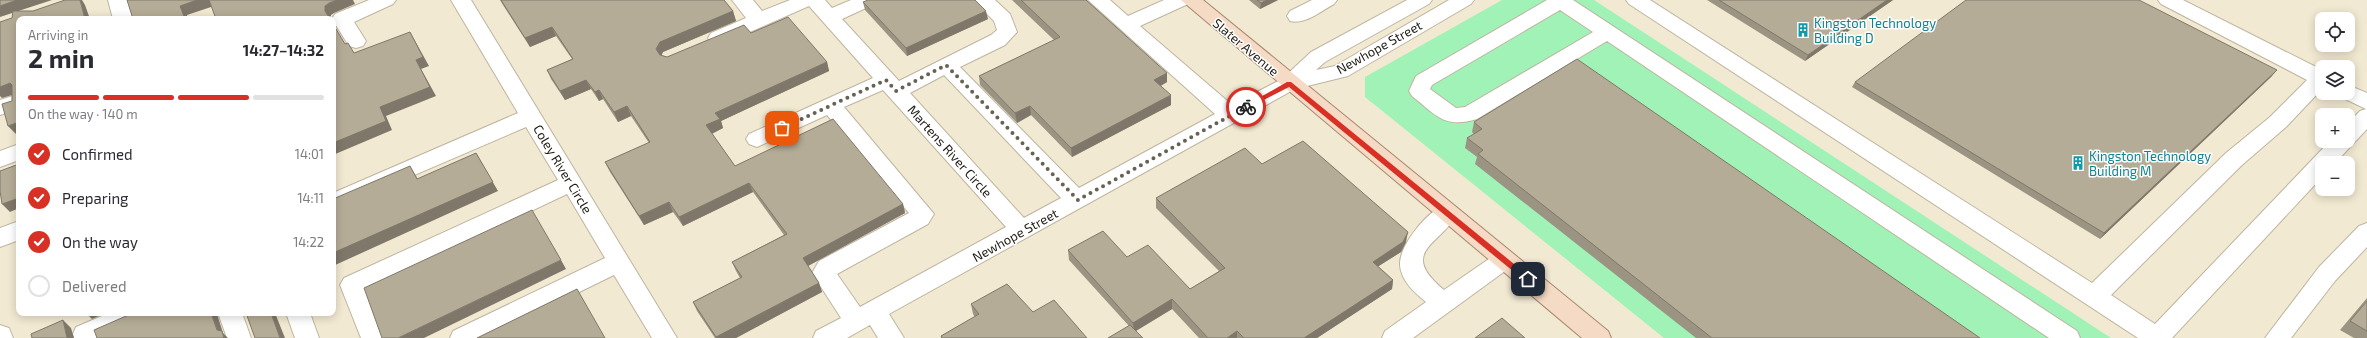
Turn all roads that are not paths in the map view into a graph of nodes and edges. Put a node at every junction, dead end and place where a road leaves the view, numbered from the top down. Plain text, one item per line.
1 (118, 0) edge
2 (386, 0) edge
3 (462, 0) edge
4 (742, 0) edge
5 (807, 0) edge
6 (814, 0) edge
7 (868, 0) edge
8 (983, 0) edge
9 (1098, 0) edge
10 (1181, 0) edge
11 (1190, 0) edge
12 (1327, 0) edge
13 (1422, 0) edge
14 (1464, 0) edge
15 (1560, 0) edge
16 (1636, 0) edge
17 (2168, 0) edge
18 (123, 16) edge
19 (1297, 16) dead end
20 (829, 17) junction
21 (759, 20) junction
22 (1126, 26) junction
23 (1608, 32) junction
24 (356, 41) dead end
25 (702, 44) edge
26 (946, 65) junction
27 (2315, 76) edge
28 (1289, 84) junction
29 (2315, 85) edge
30 (891, 86) junction
31 (2355, 96) edge
32 (16, 102) edge
33 (2367, 102) edge
34 (830, 105) junction
35 (0, 108) edge
36 (1230, 115) junction
37 (531, 116) junction
38 (2367, 116) edge
39 (2355, 129) edge
40 (757, 139) dead end
41 (2336, 148) edge
42 (16, 153) edge
43 (0, 159) edge
44 (572, 183) junction
45 (1078, 200) junction
46 (336, 201) edge
47 (1447, 213) junction
48 (16, 231) edge
49 (1023, 231) junction
50 (0, 238) edge
51 (2365, 238) edge
52 (1504, 260) junction
53 (619, 262) junction
54 (2094, 296) junction
55 (1443, 303) junction
56 (127, 316) edge
57 (231, 316) edge
58 (299, 316) edge
59 (865, 316) junction
60 (0, 335) edge
61 (0, 338) edge
62 (86, 338) edge
63 (238, 338) edge
64 (307, 338) edge
65 (373, 338) edge
66 (462, 338) edge
67 (665, 338) edge
68 (825, 338) edge
69 (892, 338) edge
70 (1394, 338) edge
71 (1599, 338) edge
72 (2068, 338) edge
73 (2157, 338) edge
74 (2277, 338) edge

1 - 18 street
2 - 24 street
3 - 37 street, Coley River Circle
4 - 21 street
5 - 21 street
6 - 20 street, Martens River Circle
7 - 20 street
8 - 26 street
9 - 22 street
10 - 22 street
11 - 28 main road, Slater Avenue
12 - 19 street
13 - 28 street, Newhope Street
14 - 28 street, Newhope Street
15 - 23 street
15 - 23 street
16 - 54 street
17 - 27 street
20 - 30 street, Martens River Circle
21 - 25 street
22 - 36 street
23 - 72 street
26 - 30 street
26 - 45 street
28 - 36 street, Newhope Street
28 - 47 main road, Slater Avenue
29 - 54 street
30 - 34 street
30 - 49 street, Martens River Circle
31 - 33 street
32 - 35 street
34 - 40 street
34 - 59 street
36 - 45 street, Newhope Street
37 - 44 street, Coley River Circle
37 - 46 street
38 - 39 street
41 - 73 street
42 - 43 street
44 - 53 street, Coley River Circle
44 - 65 street
45 - 49 street, Newhope Street
47 - 52 main road, Slater Avenue
47 - 55 street
48 - 50 street
49 - 59 street, Newhope Street
51 - 74 street
52 - 55 street
52 - 71 main road, Slater Avenue
53 - 66 street
53 - 67 street, Coley River Circle
54 - 73 street
55 - 70 street
56 - 62 street
57 - 63 street
58 - 64 street
59 - 68 street, Newhope Street
59 - 69 street
60 - 61 street

